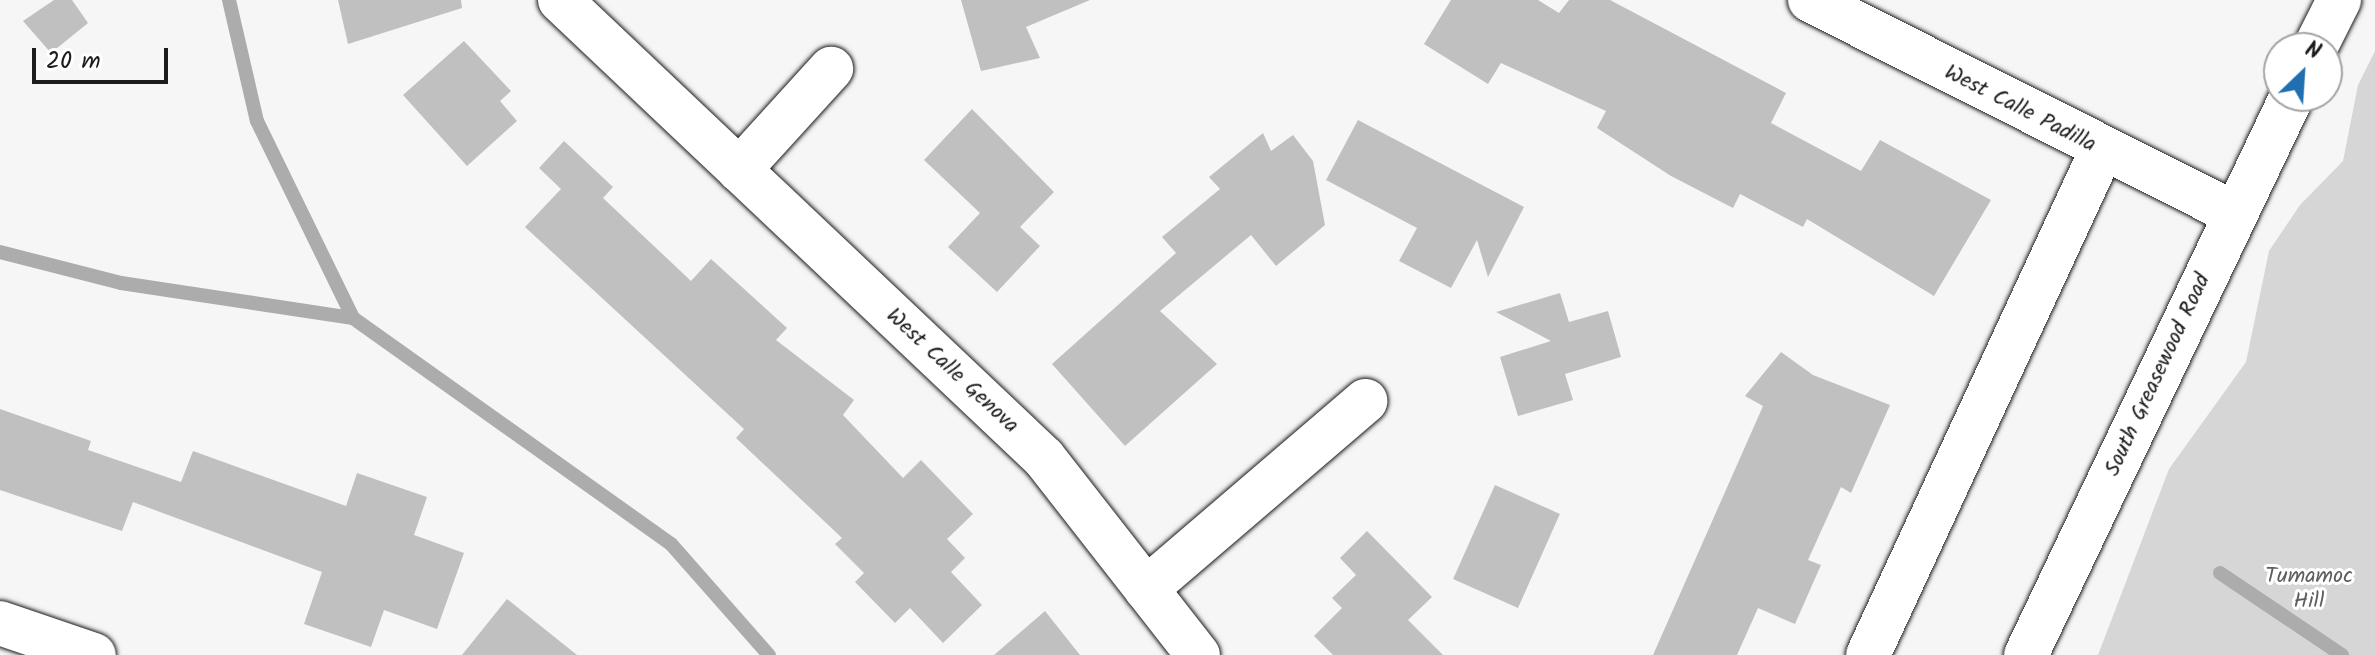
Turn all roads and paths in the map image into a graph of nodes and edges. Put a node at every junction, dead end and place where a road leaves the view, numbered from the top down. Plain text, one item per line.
1 (560, 0) edge
2 (1810, 0) edge
3 (2339, 0) edge
4 (2323, 32) edge
5 (831, 69) dead end
6 (2284, 112) edge
7 (2101, 152) junction
8 (739, 170) junction
9 (2233, 213) junction
10 (1365, 401) dead end
11 (1146, 589) junction
12 (0, 623) edge
13 (94, 655) edge
14 (1198, 655) edge
15 (1868, 655) edge
16 (2026, 655) edge

1 - 8 street, West Calle Genova
2 - 7 street, West Calle Padilla
3 - 4 street
5 - 8 street
6 - 9 street, South Greasewood Road
7 - 9 street, West Calle Padilla
7 - 15 street
8 - 11 street, West Calle Genova
9 - 16 street, South Greasewood Road
10 - 11 street
11 - 14 street, West Calle Genova
12 - 13 street

